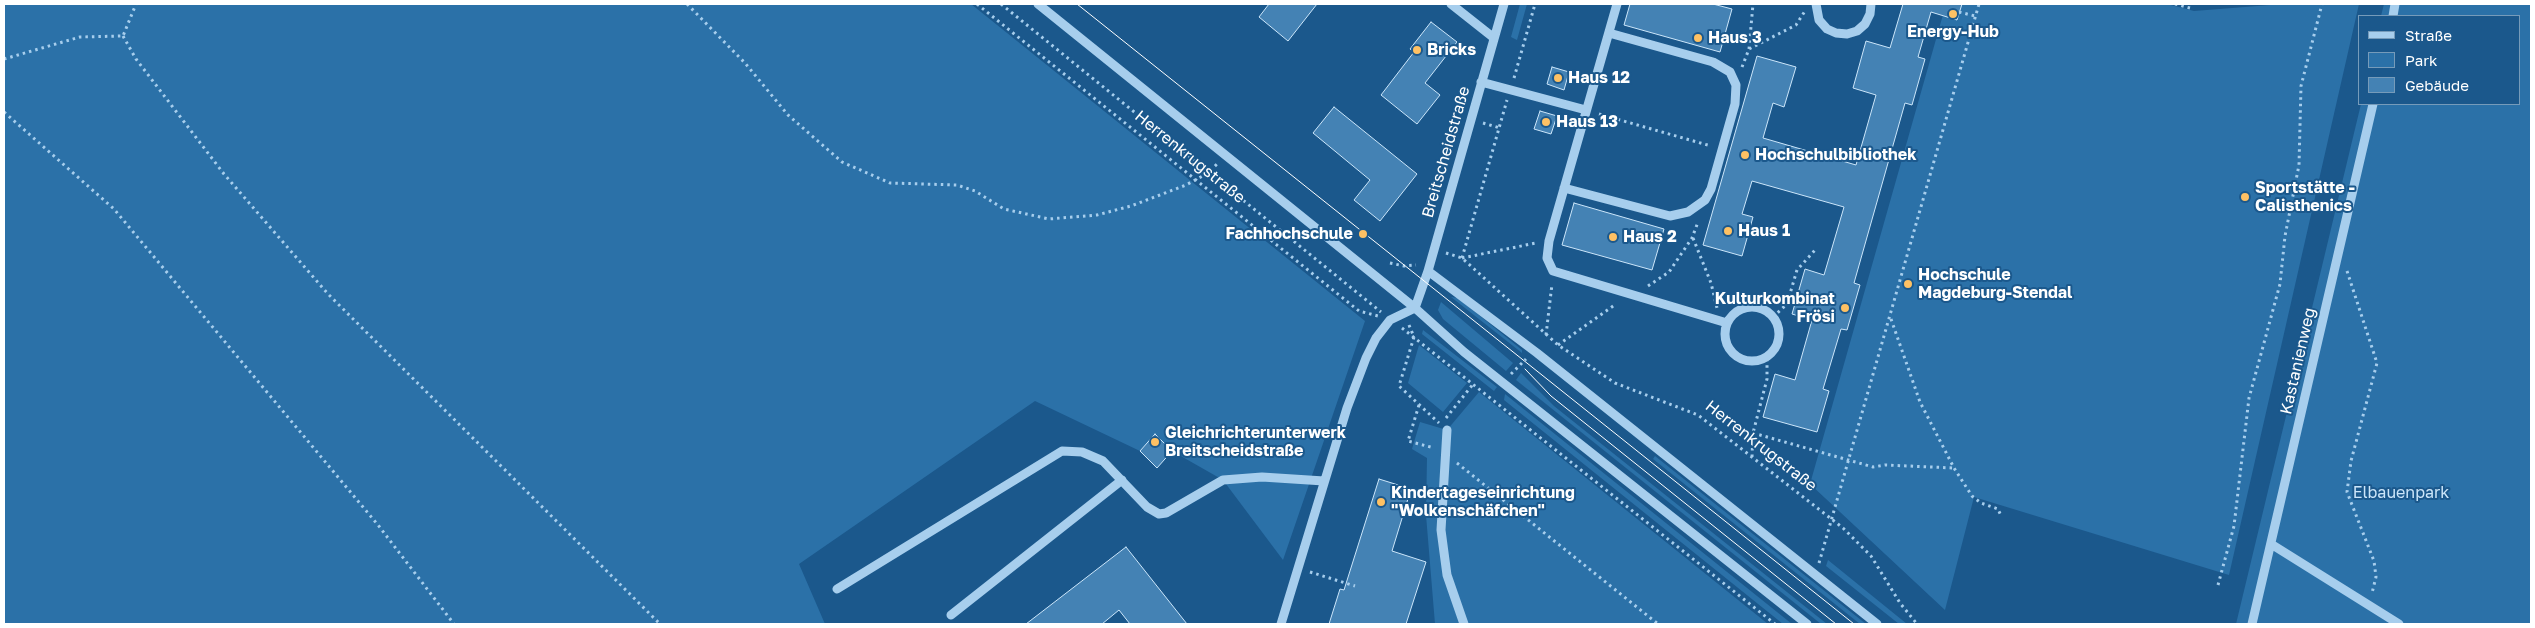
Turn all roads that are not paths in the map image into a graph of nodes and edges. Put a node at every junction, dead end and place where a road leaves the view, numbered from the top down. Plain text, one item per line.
1 (1038, 4) edge
2 (1451, 4) edge
3 (1504, 4) edge
4 (1617, 4) edge
5 (1871, 4) edge
6 (1816, 5) edge
7 (1609, 32) junction
8 (1494, 38) junction
9 (1481, 82) junction
10 (2373, 105) edge
11 (1586, 110) junction
12 (1564, 188) junction
13 (1428, 271) junction
14 (1415, 308) junction
15 (1724, 322) junction
16 (1447, 430) dead end
17 (1122, 480) junction
18 (1324, 482) junction
19 (2271, 544) junction
20 (837, 589) dead end
21 (951, 615) dead end
22 (1281, 624) edge
23 (1464, 624) edge
24 (1807, 624) edge
25 (1876, 624) edge
26 (2252, 624) edge
27 (2399, 624) edge

1 - 14 street, Herrenkrugstraße
2 - 8 street
3 - 8 street, Breitscheidstraße
4 - 7 street
5 - 6 street
7 - 11 street
7 - 12 street
8 - 9 street, Breitscheidstraße
9 - 11 street
9 - 13 street, Breitscheidstraße
10 - 19 street, Kastanienweg
11 - 12 street
12 - 15 street
13 - 14 street, Breitscheidstraße
13 - 25 street
14 - 18 street
14 - 24 street, Herrenkrugstraße
15 - 15 street
16 - 23 street
17 - 18 street
17 - 20 street
17 - 21 street
18 - 22 street
19 - 26 street, Kastanienweg
19 - 27 street

